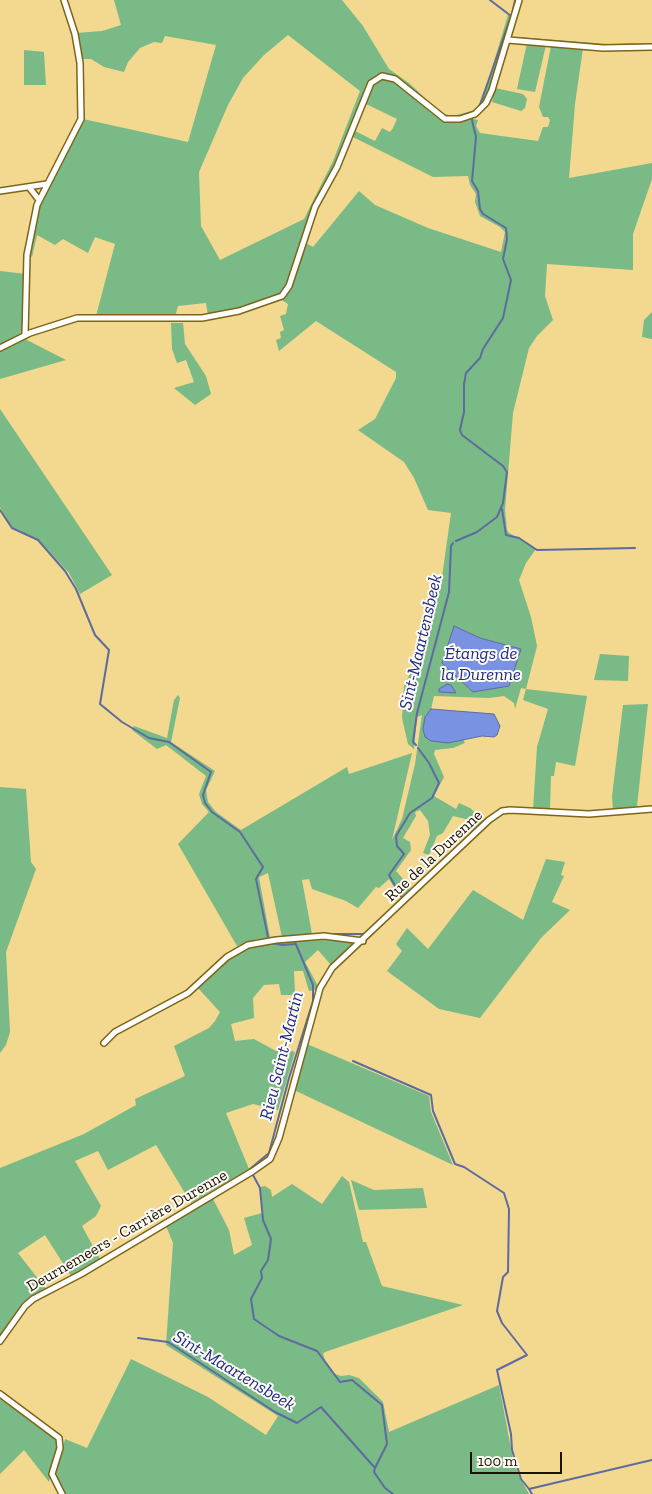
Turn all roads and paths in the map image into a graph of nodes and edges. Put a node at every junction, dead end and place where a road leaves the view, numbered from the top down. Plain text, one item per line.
1 (64, 0) edge
2 (519, 0) edge
3 (508, 40) junction
4 (652, 46) edge
5 (47, 184) junction
6 (29, 187) junction
7 (0, 191) edge
8 (39, 200) junction
9 (25, 335) junction
10 (0, 348) edge
11 (652, 809) edge
12 (363, 941) junction
13 (104, 1043) dead end
14 (253, 1171) joint
15 (0, 1341) edge
16 (0, 1394) edge
17 (62, 1494) edge

1 - 5 street
2 - 3 street
3 - 4 street
3 - 9 street
5 - 6 street
5 - 8 street
6 - 7 street
6 - 8 street
8 - 9 street
9 - 10 street
11 - 12 street, Rue de la Durenne
12 - 13 street
12 - 14 street, Rue de la Durenne
14 - 15 street, Deurnemeers - Carrière Durenne
16 - 17 street

